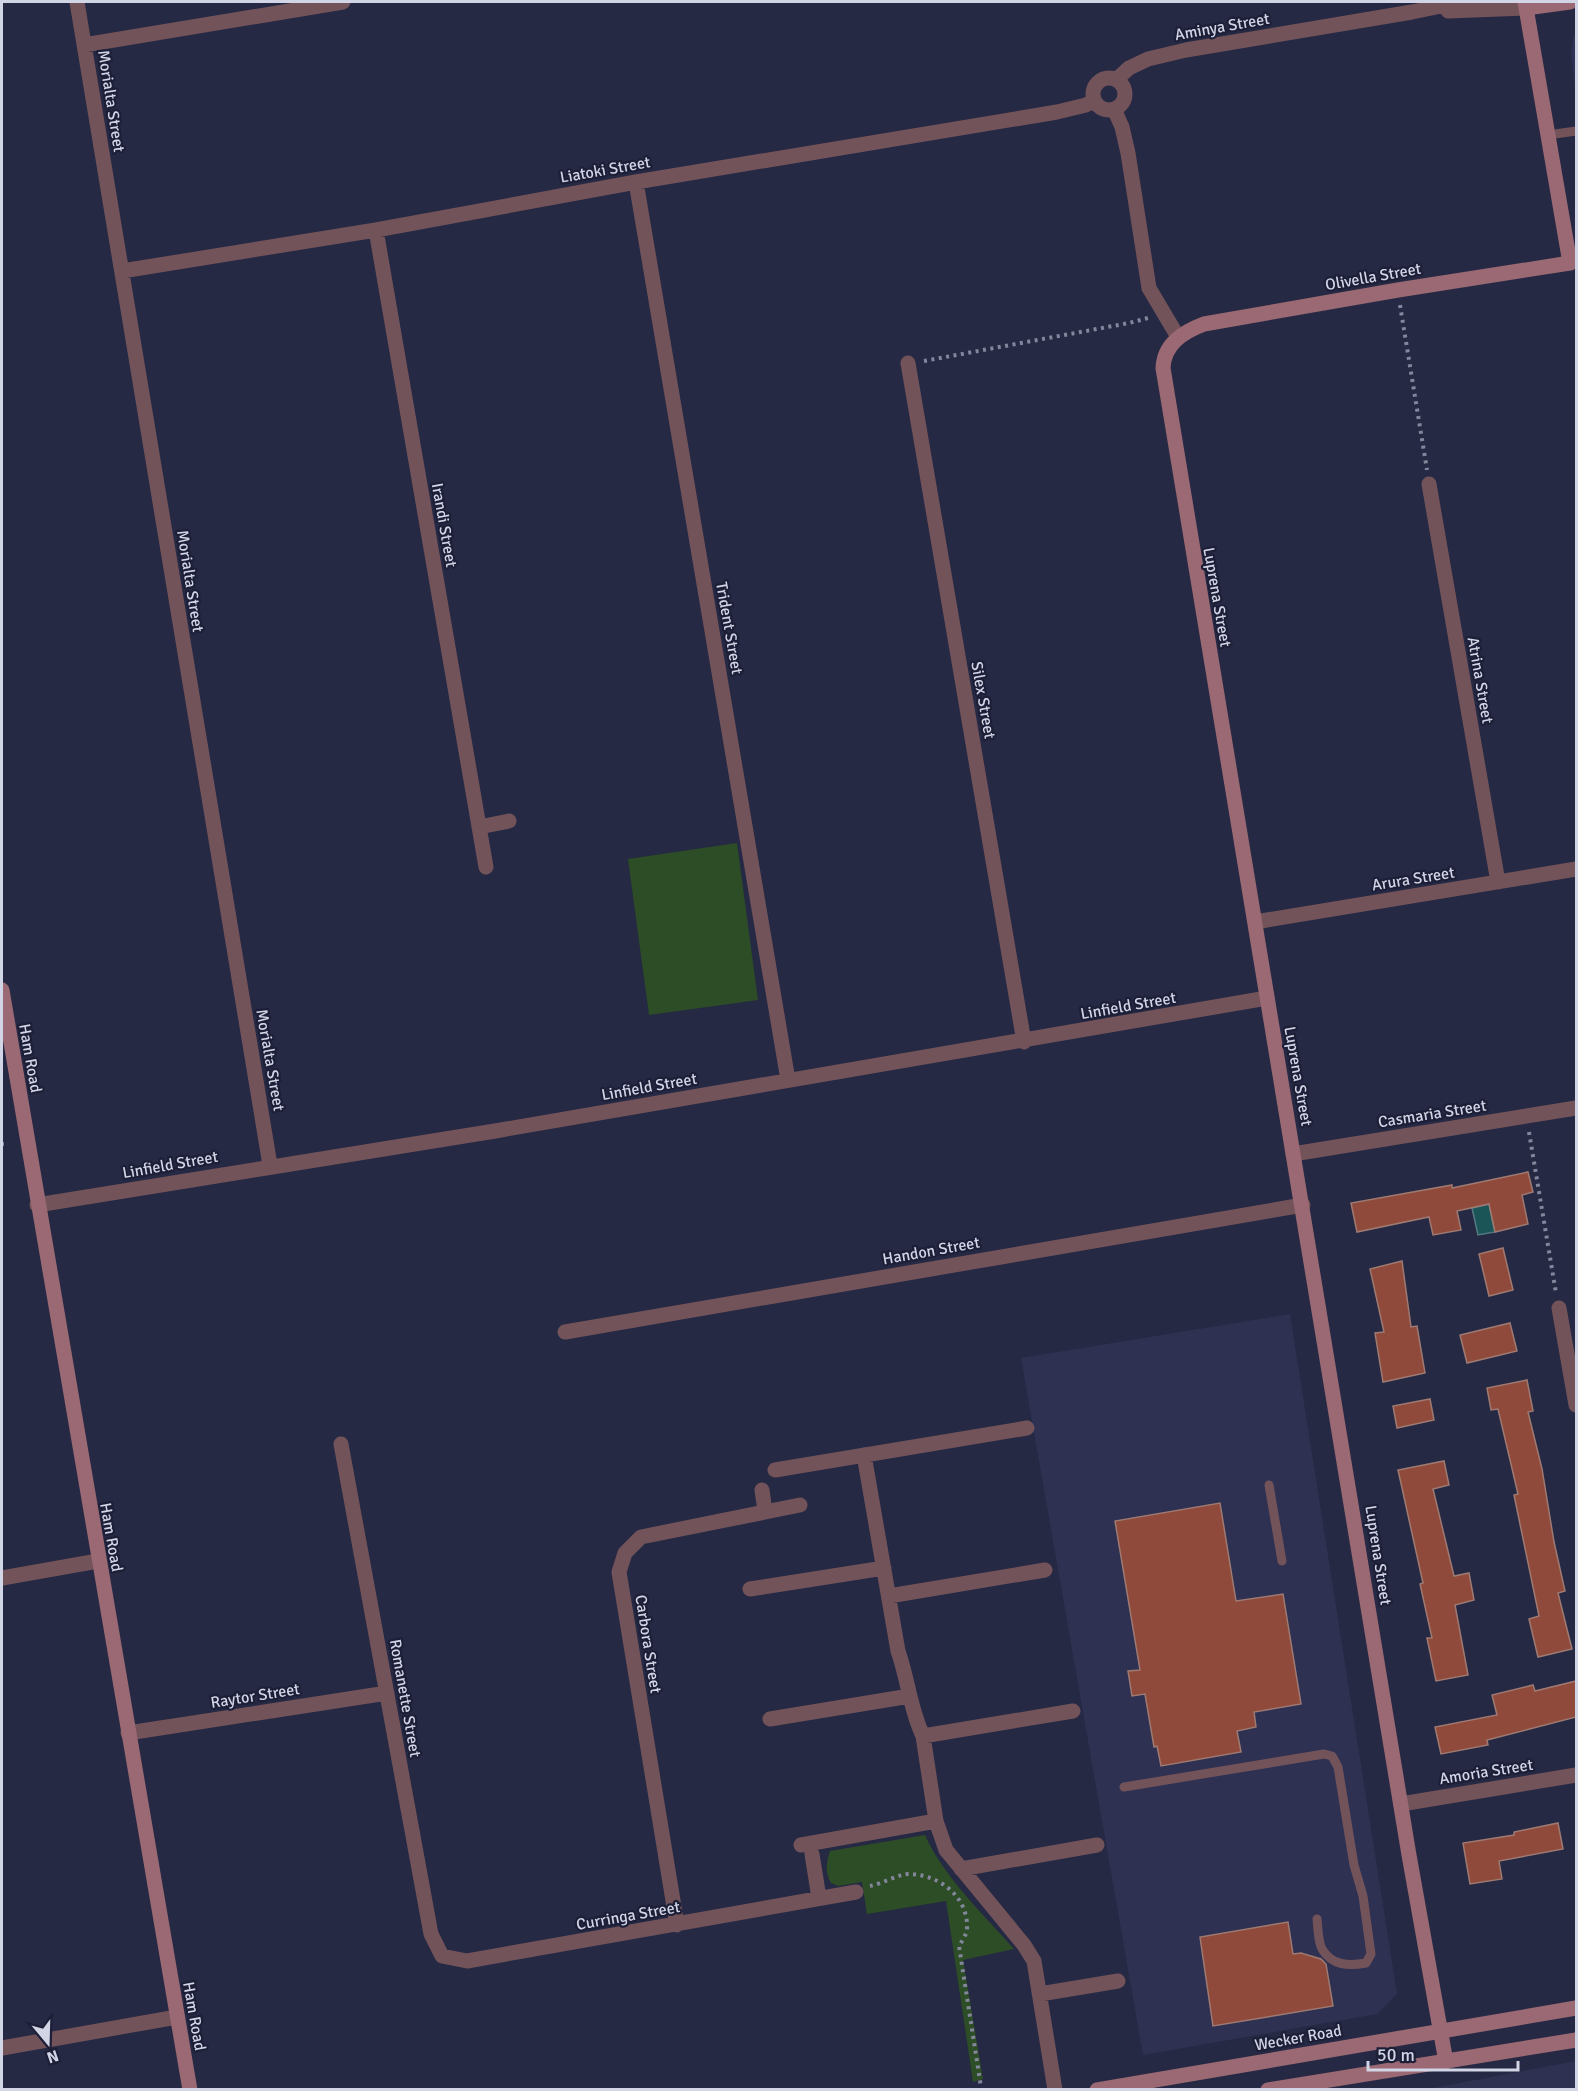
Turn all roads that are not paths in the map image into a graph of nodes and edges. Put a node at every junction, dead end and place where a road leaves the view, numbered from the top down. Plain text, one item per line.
1 (77, 2) edge
2 (343, 2) edge
3 (1461, 2) edge
4 (1570, 2) edge
5 (1526, 5) edge
6 (1411, 7) edge
7 (84, 45) junction
8 (1116, 80) junction
9 (1094, 100) junction
10 (1114, 110) junction
11 (1576, 131) edge
12 (1548, 135) junction
13 (636, 182) junction
14 (376, 230) junction
15 (1573, 263) edge
16 (122, 272) junction
17 (1178, 337) junction
18 (908, 363) road end
19 (1429, 484) road end
20 (509, 821) dead end
21 (479, 827) junction
22 (486, 867) dead end
23 (1576, 869) edge
24 (1498, 882) junction
25 (1255, 922) junction
26 (2, 990) edge
27 (1267, 998) junction
28 (1024, 1042) junction
29 (788, 1080) junction
30 (1576, 1108) edge
31 (1293, 1154) junction
32 (270, 1165) junction
33 (37, 1205) junction
34 (1303, 1205) junction
35 (1559, 1308) road end
36 (565, 1332) dead end
37 (1576, 1405) edge
38 (1027, 1428) dead end
39 (341, 1444) dead end
40 (864, 1455) junction
41 (775, 1470) dead end
42 (1269, 1485) dead end
43 (762, 1490) dead end
44 (800, 1505) dead end
45 (765, 1511) junction
46 (98, 1561) junction
47 (1282, 1561) dead end
48 (884, 1568) junction
49 (1045, 1570) dead end
50 (2, 1578) edge
51 (750, 1589) dead end
52 (888, 1596) junction
53 (387, 1693) junction
54 (910, 1696) junction
55 (1073, 1710) dead end
56 (770, 1719) dead end
57 (128, 1733) junction
58 (923, 1736) junction
59 (1576, 1775) edge
60 (1124, 1787) dead end
61 (1401, 1804) junction
62 (936, 1821) junction
63 (1097, 1845) dead end
64 (961, 1869) junction
65 (856, 1892) road end
66 (819, 1898) junction
67 (1317, 1919) dead end
68 (677, 1925) junction
69 (442, 1956) joint
70 (1118, 1981) dead end
71 (1040, 1994) junction
72 (1576, 2008) edge
73 (177, 2017) junction
74 (1440, 2031) junction
75 (1576, 2040) edge
76 (2, 2048) edge
77 (1446, 2062) junction
78 (1145, 2086) edge
79 (190, 2090) edge
80 (1055, 2090) edge
81 (1097, 2090) edge
82 (1268, 2090) edge

1 - 7 street, Morialta Street
2 - 7 street
3 - 6 street, Aminya Street
4 - 5 street, Aminya Street
5 - 6 street, Aminya Street
5 - 12 street
6 - 8 street, Aminya Street
7 - 16 street, Morialta Street
8 - 9 street
8 - 10 street
9 - 10 street
9 - 13 street, Liatoki Street
10 - 17 street
11 - 12 lane
12 - 15 street
13 - 14 street, Liatoki Street
13 - 29 street, Trident Street
14 - 16 street, Liatoki Street
14 - 21 street, Irandi Street
15 - 17 street, Olivella Street
16 - 32 street, Morialta Street
17 - 25 street, Luprena Street
18 - 28 street, Silex Street
19 - 24 street, Atrina Street
20 - 21 street
21 - 22 street, Irandi Street
23 - 24 street, Arura Street
24 - 25 street, Arura Street
25 - 27 street, Luprena Street
26 - 33 street, Ham Road
27 - 28 street, Linfield Street
27 - 31 street, Luprena Street
28 - 29 street, Linfield Street
29 - 32 street, Linfield Street
30 - 31 street, Casmaria Street
31 - 34 street, Luprena Street
32 - 33 street, Linfield Street
33 - 46 street, Ham Road
34 - 36 street, Handon Street
34 - 61 street, Luprena Street
35 - 37 street
38 - 40 street
39 - 53 street, Romanette Street
40 - 41 street
40 - 48 street
42 - 47 lane
43 - 45 street
44 - 45 street, Carbora Street
45 - 68 street, Carbora Street
46 - 50 street
46 - 57 street, Ham Road
48 - 51 street
48 - 52 street
49 - 52 street
52 - 54 street
53 - 57 street, Raytor Street
53 - 69 street, Romanette Street
54 - 56 street
54 - 58 street
55 - 58 street
57 - 73 street, Ham Road
58 - 62 street
59 - 61 street, Amoria Street
60 - 67 lane
61 - 74 street, Luprena Street
62 - 64 street
62 - 66 street
63 - 64 street
64 - 71 street
65 - 66 street, Curringa Street
66 - 68 street, Curringa Street
68 - 69 street, Curringa Street
70 - 71 street
71 - 80 street
72 - 74 street, Wecker Road
73 - 76 street
73 - 79 street, Ham Road
74 - 77 street, Luprena Street
74 - 78 street, Wecker Road
75 - 77 street
77 - 82 street
78 - 81 street, Wecker Road

